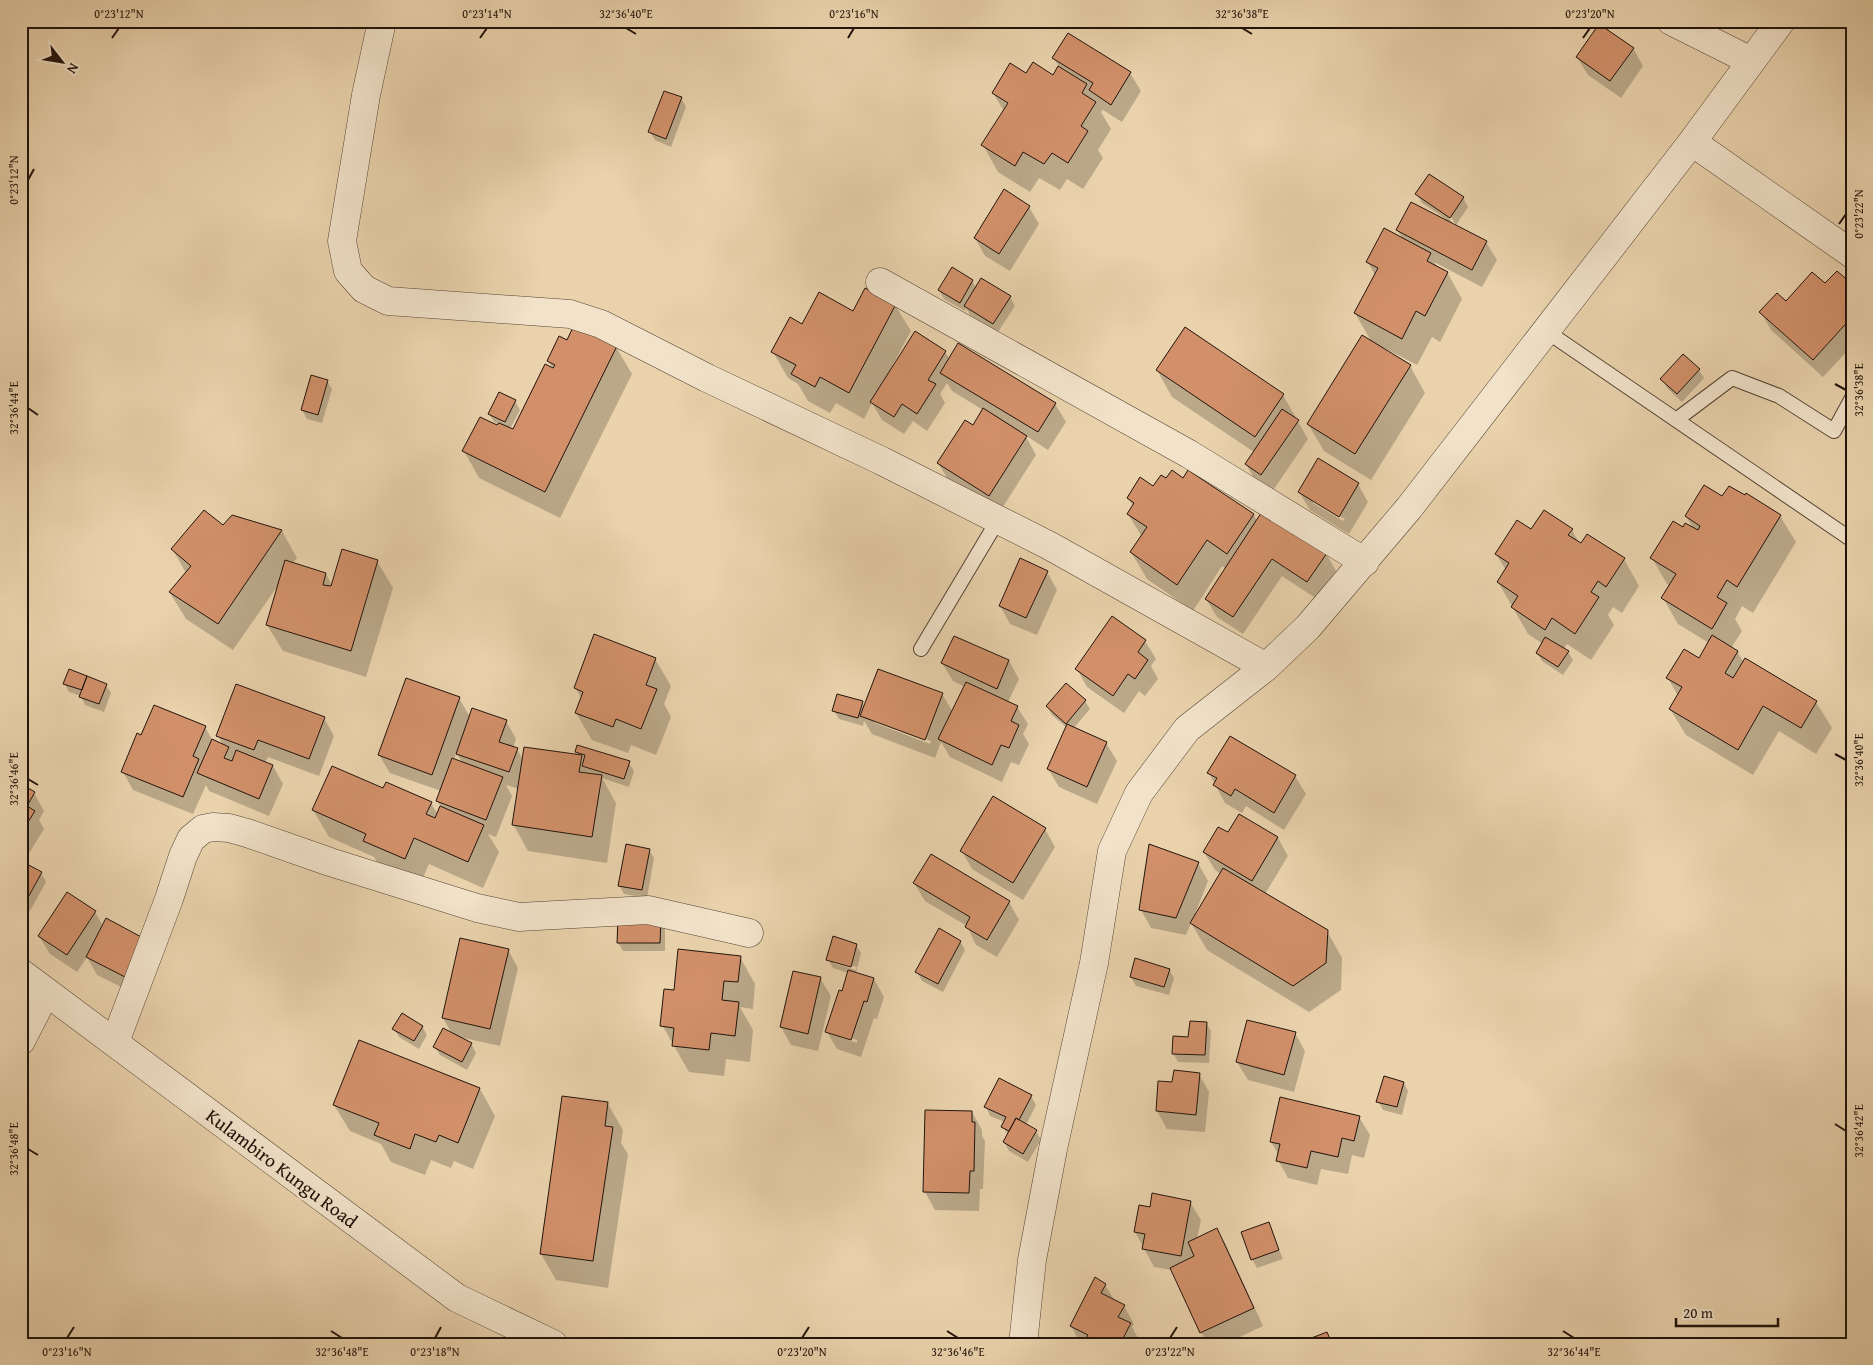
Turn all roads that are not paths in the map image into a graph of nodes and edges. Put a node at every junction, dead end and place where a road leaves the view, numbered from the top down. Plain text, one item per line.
1 (382, 21) edge
2 (1671, 21) edge
3 (1781, 21) edge
4 (1751, 62) junction
5 (1692, 142) junction
6 (1852, 254) edge
7 (880, 282) dead end
8 (1546, 331) junction
9 (1852, 398) edge
10 (1676, 420) junction
11 (998, 520) junction
12 (1852, 540) edge
13 (1365, 562) junction
14 (921, 649) dead end
15 (1266, 667) junction
16 (749, 933) dead end
17 (21, 974) edge
18 (46, 992) junction
19 (21, 1041) edge
20 (115, 1042) junction
21 (553, 1344) edge
22 (1023, 1344) edge

1 - 11 street
2 - 4 street
3 - 4 street
4 - 5 street
5 - 6 street
5 - 8 street
7 - 13 street
8 - 10 lane
8 - 13 street
9 - 10 lane
10 - 12 lane
11 - 14 lane
11 - 15 street
13 - 15 street
15 - 22 street
16 - 20 street
17 - 18 street, Kulambiro Kungu Road
18 - 19 street
18 - 20 street, Kulambiro Kungu Road
20 - 21 street, Kulambiro Kungu Road

